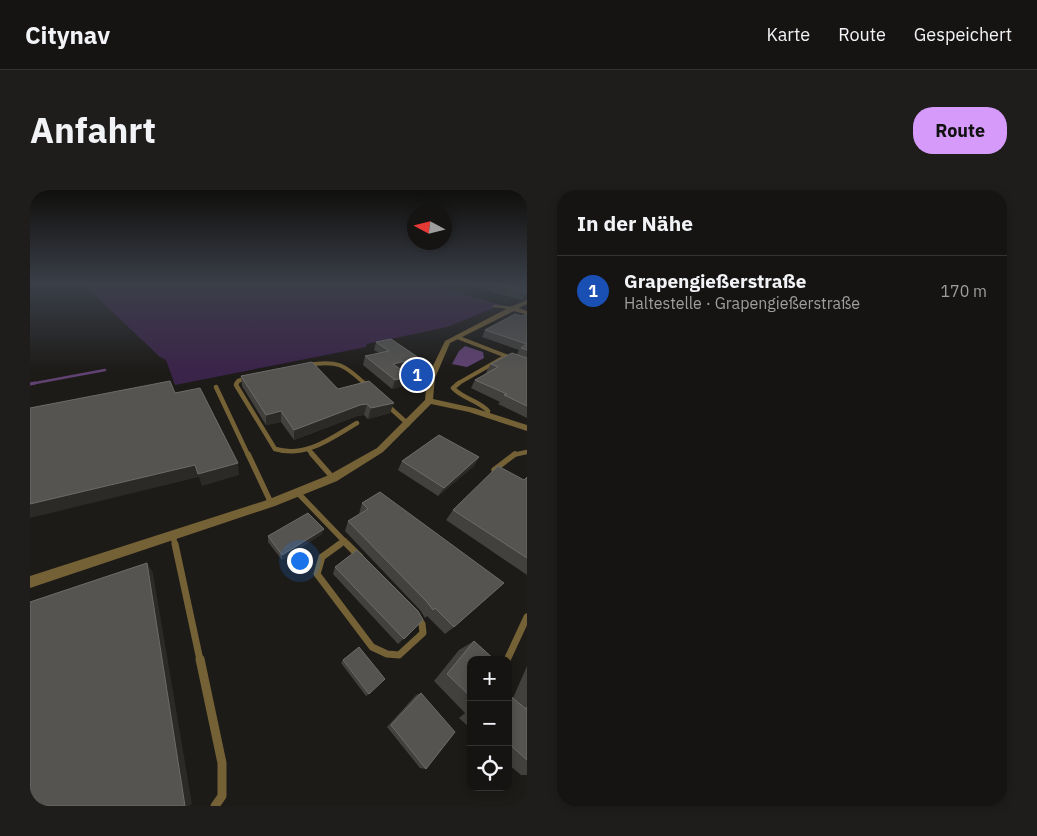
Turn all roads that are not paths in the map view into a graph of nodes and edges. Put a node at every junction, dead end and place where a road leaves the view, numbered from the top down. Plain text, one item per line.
1 (501, 314) edge
2 (457, 337) junction
3 (506, 356) junction
4 (513, 359) edge
5 (300, 366) edge
6 (253, 376) edge
7 (216, 387) dead end
8 (373, 392) edge
9 (380, 398) edge
10 (430, 401) junction
11 (487, 414) junction
12 (357, 422) dead end
13 (408, 424) junction
14 (527, 428) edge
15 (309, 450) junction
16 (527, 452) edge
17 (494, 470) edge
18 (333, 478) junction
19 (297, 492) junction
20 (271, 503) junction
21 (173, 535) junction
22 (345, 541) junction
23 (364, 561) edge
24 (30, 582) edge
25 (409, 607) edge
26 (527, 617) edge
27 (509, 656) edge
28 (215, 806) edge

1 - 2 street
2 - 3 lane
2 - 10 street
3 - 4 lane
3 - 11 lane
5 - 8 lane
6 - 15 lane
7 - 20 lane
9 - 13 lane
10 - 11 street
10 - 13 street
11 - 14 street
12 - 15 lane
13 - 18 street
15 - 18 lane
16 - 17 lane
18 - 19 street
19 - 20 street
19 - 22 lane
20 - 21 street
21 - 24 street
21 - 28 lane
22 - 23 lane
22 - 25 lane
26 - 27 lane

